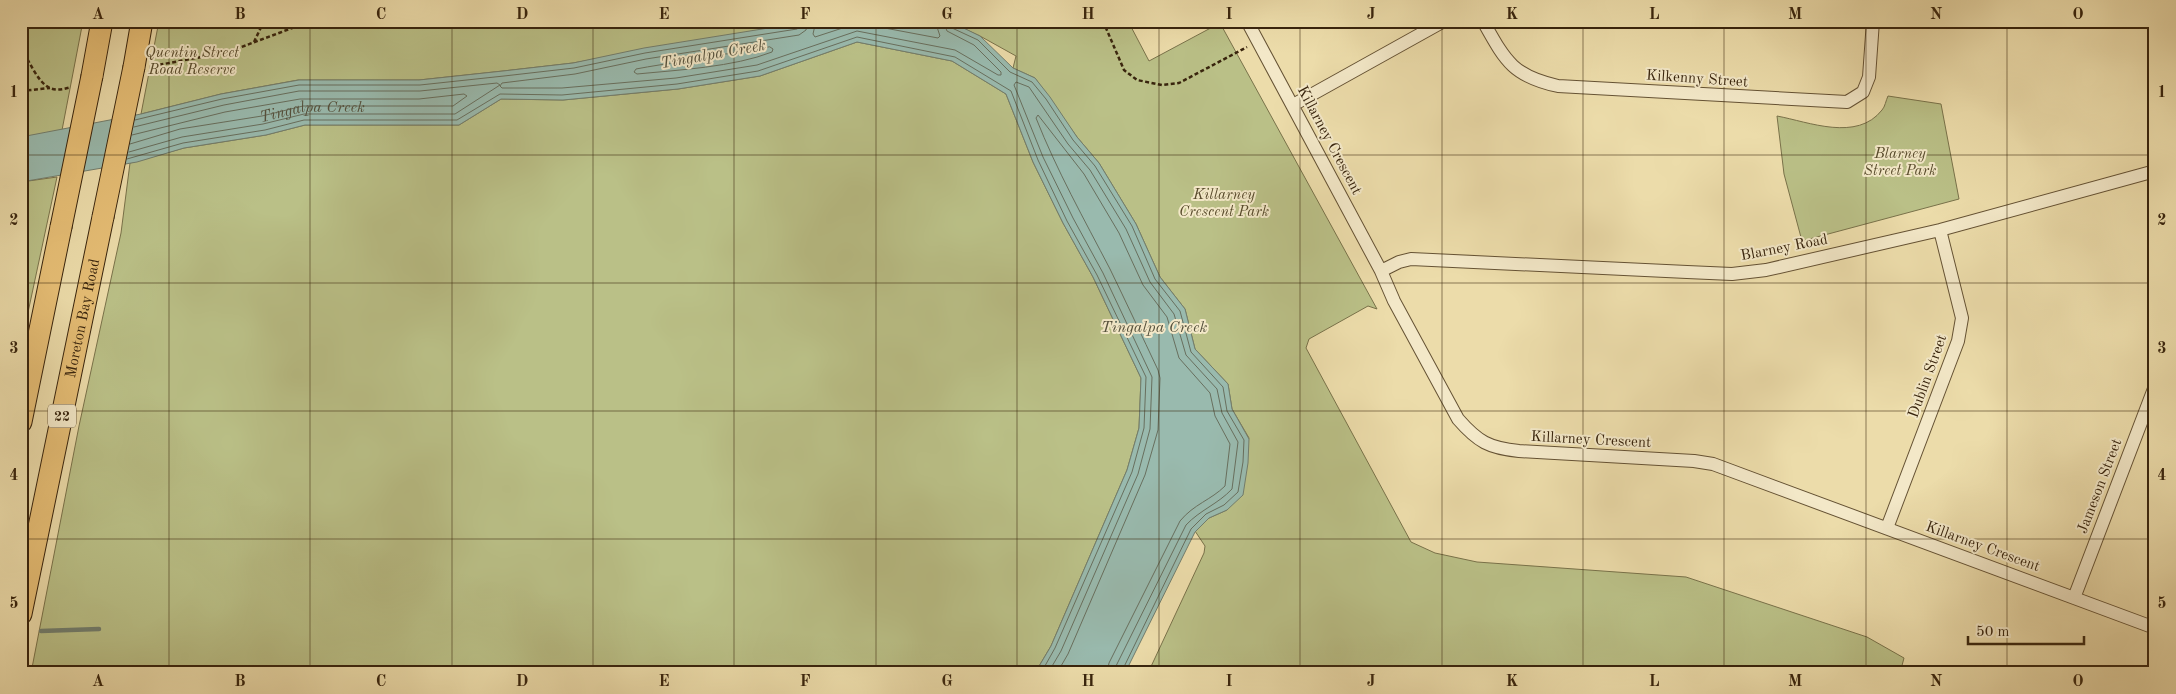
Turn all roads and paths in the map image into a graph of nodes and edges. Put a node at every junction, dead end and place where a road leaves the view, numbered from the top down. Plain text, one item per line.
1 (102, 21) edge
2 (142, 21) edge
3 (264, 21) edge
4 (311, 21) edge
5 (1103, 21) edge
6 (1247, 21) edge
7 (1444, 21) edge
8 (1483, 21) edge
9 (1873, 21) edge
10 (1258, 41) junction
11 (253, 43) junction
12 (21, 48) edge
13 (139, 67) junction
14 (86, 81) junction
15 (50, 88) junction
16 (21, 91) edge
17 (1293, 105) junction
18 (2154, 172) edge
19 (1940, 230) junction
20 (1381, 271) junction
21 (2155, 386) edge
22 (21, 422) edge
23 (1887, 528) junction
24 (2074, 598) junction
25 (21, 614) edge
26 (2155, 628) edge

1 - 14 highway
2 - 13 highway, Moreton Bay Road / 22
3 - 11 path
4 - 11 path
5 - 10 path
6 - 10 street, Killarney Crescent
7 - 17 street
8 - 9 street, Kilkenny Street
10 - 17 street, Killarney Crescent
11 - 13 path
12 - 15 path
13 - 25 highway, Moreton Bay Road / 22, bridge
14 - 15 path
14 - 22 highway, bridge
15 - 16 path
17 - 20 street, Killarney Crescent
18 - 19 street, Blarney Road
19 - 20 street, Blarney Road
19 - 23 street, Dublin Street
20 - 23 street, Killarney Crescent
21 - 24 street, Jameson Street
23 - 24 street, Killarney Crescent
24 - 26 street, Killarney Crescent

